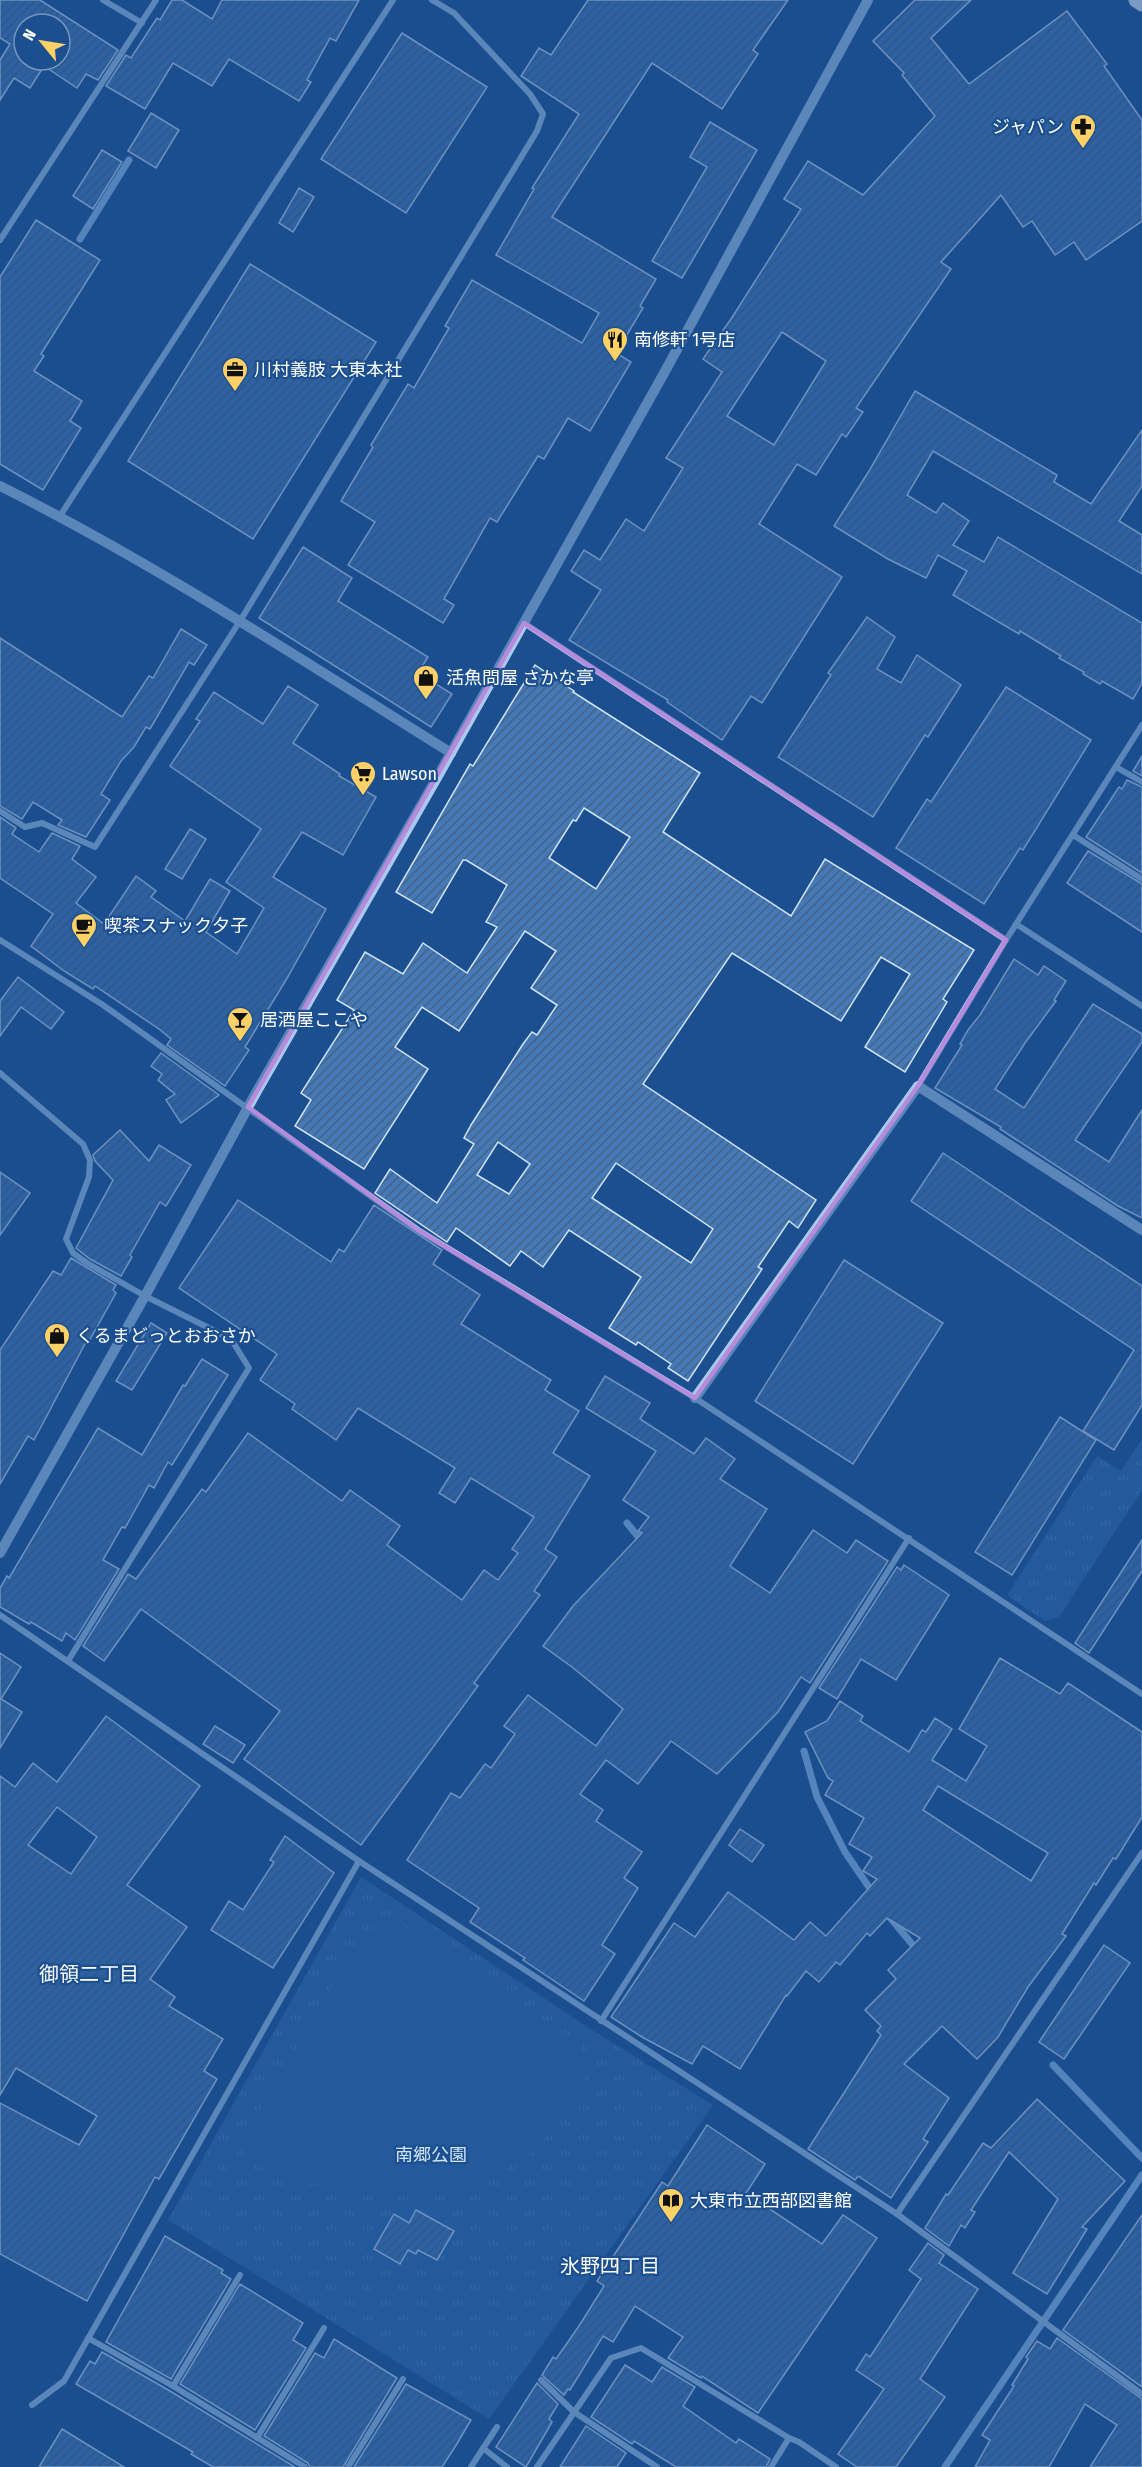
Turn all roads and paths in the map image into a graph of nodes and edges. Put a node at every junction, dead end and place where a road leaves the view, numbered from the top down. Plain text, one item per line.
1 (103, 0) edge
2 (156, 0) edge
3 (393, 0) edge
4 (432, 0) edge
5 (868, 0) edge
6 (1136, 0) edge
7 (1142, 4) edge
8 (141, 23) junction
9 (0, 240) edge
10 (0, 486) edge
11 (60, 516) junction
12 (240, 621) junction
13 (524, 623) junction
14 (1142, 725) edge
15 (451, 753) junction
16 (1116, 767) junction
17 (1142, 782) edge
18 (0, 811) edge
19 (1072, 835) junction
20 (1142, 879) edge
21 (1016, 924) junction
22 (0, 940) edge
23 (1006, 940) junction
24 (1142, 1006) edge
25 (0, 1073) edge
26 (918, 1086) junction
27 (248, 1107) junction
28 (1142, 1230) edge
29 (145, 1296) junction
30 (695, 1398) junction
31 (909, 1538) junction
32 (0, 1553) edge
33 (0, 1615) edge
34 (68, 1661) junction
35 (1142, 1695) edge
36 (1142, 1853) edge
37 (359, 1861) junction
38 (601, 2021) junction
39 (897, 2214) junction
40 (240, 2275) dead end
41 (324, 2328) dead end
42 (88, 2338) junction
43 (402, 2379) dead end
44 (542, 2380) dead end
45 (172, 2386) junction
46 (1142, 2394) edge
47 (32, 2404) dead end
48 (574, 2412) junction
49 (497, 2427) dead end
50 (257, 2438) junction
51 (789, 2438) junction
52 (483, 2448) junction
53 (305, 2467) edge
54 (348, 2467) edge
55 (471, 2467) edge
56 (507, 2467) edge
57 (537, 2467) edge
58 (657, 2467) edge
59 (771, 2467) edge
60 (836, 2467) edge

1 - 8 street
2 - 8 street
3 - 11 street
4 - 12 street
5 - 13 street
6 - 7 main road
8 - 9 street
10 - 11 street
11 - 12 street
12 - 15 street
12 - 18 street
13 - 15 street
13 - 23 street
14 - 16 street
15 - 27 street
16 - 17 street
16 - 19 street
19 - 20 street
19 - 21 street
21 - 23 street
21 - 24 street
22 - 27 street
23 - 26 street
25 - 29 street
26 - 28 street
26 - 30 street
27 - 29 street
27 - 30 street
29 - 32 street
29 - 34 street
30 - 31 street
31 - 35 street
31 - 38 street
33 - 34 street
34 - 37 street
36 - 39 street
37 - 38 street
37 - 42 street
38 - 39 street
39 - 46 street
40 - 45 street
41 - 50 street
42 - 45 street
42 - 47 street
43 - 54 street
44 - 48 street
45 - 50 street
48 - 51 street
48 - 57 street
48 - 58 street
49 - 52 street
50 - 53 street
51 - 59 street
51 - 60 street
52 - 55 street
52 - 56 street

